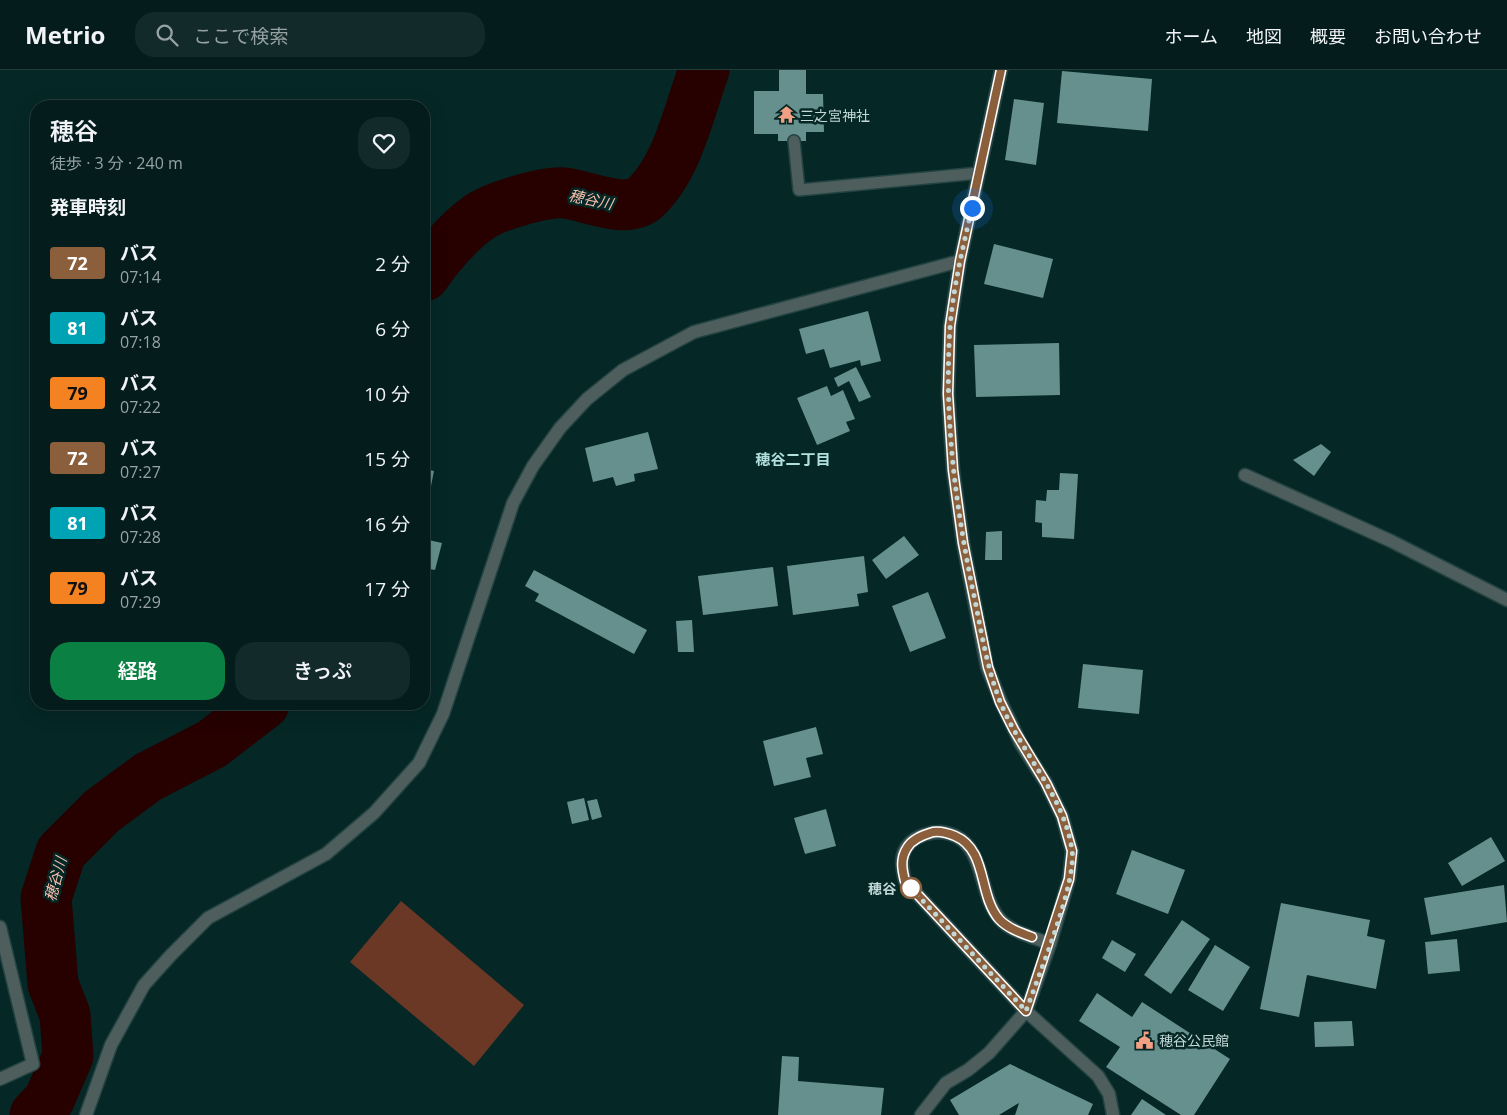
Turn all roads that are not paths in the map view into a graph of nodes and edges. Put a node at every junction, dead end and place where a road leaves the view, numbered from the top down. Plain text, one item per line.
1 (1001, 70) edge
2 (794, 141) dead end
3 (979, 173) junction
4 (960, 261) junction
5 (1245, 475) dead end
6 (1507, 600) edge
7 (0, 927) edge
8 (1050, 944) junction
9 (1026, 1011) junction
10 (0, 1079) edge
11 (86, 1115) edge
12 (921, 1115) edge
13 (1113, 1115) edge

1 - 3 street
2 - 3 lane
3 - 4 street
4 - 8 street
4 - 11 street
5 - 6 street
7 - 10 street
8 - 9 street
8 - 9 street
9 - 12 street
9 - 13 street

